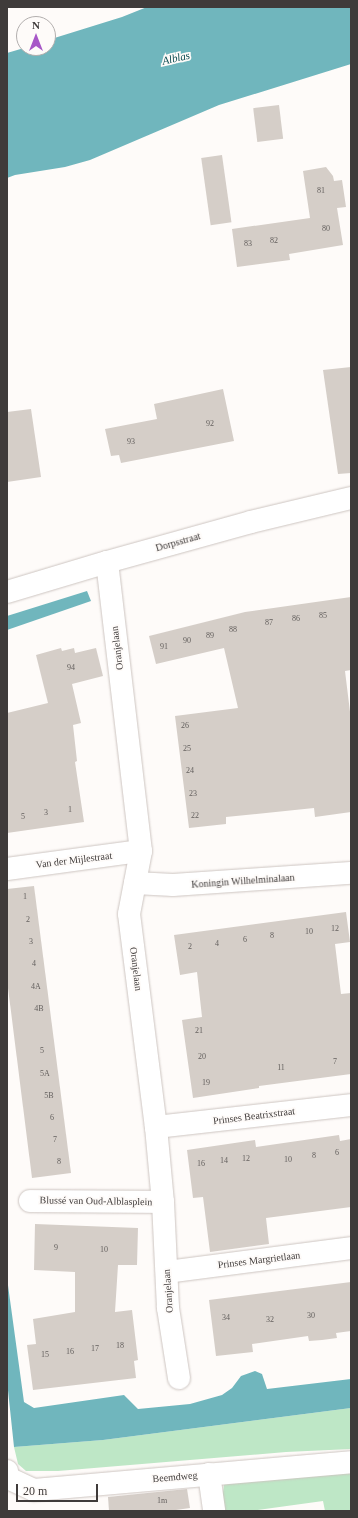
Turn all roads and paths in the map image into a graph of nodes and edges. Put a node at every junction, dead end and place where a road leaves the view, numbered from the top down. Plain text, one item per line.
1 (351, 498) edge
2 (107, 562) junction
3 (7, 592) edge
4 (141, 851) junction
5 (7, 869) edge
6 (351, 873) edge
7 (135, 883) junction
8 (351, 1105) edge
9 (156, 1127) junction
10 (30, 1201) dead end
11 (163, 1202) junction
12 (351, 1248) edge
13 (167, 1272) junction
14 (179, 1378) dead end
15 (351, 1462) edge
16 (7, 1471) edge
17 (209, 1474) junction
18 (214, 1511) edge

1 - 2 street, Dorpsstraat
2 - 3 street, Dorpsstraat
2 - 4 street, Oranjelaan
4 - 5 street, Van der Mijlestraat
4 - 7 street, Oranjelaan
6 - 7 street, Koningin Wilhelminalaan
7 - 9 street, Oranjelaan
8 - 9 street, Prinses Beatrixstraat
9 - 11 street, Oranjelaan
10 - 11 street, Blussé van Oud-Alblasplein
11 - 13 street, Oranjelaan
12 - 13 street, Prinses Margrietlaan
13 - 14 street, Oranjelaan
15 - 17 street, Beemdweg
16 - 17 street, Beemdweg
17 - 18 street, Beemdweg

